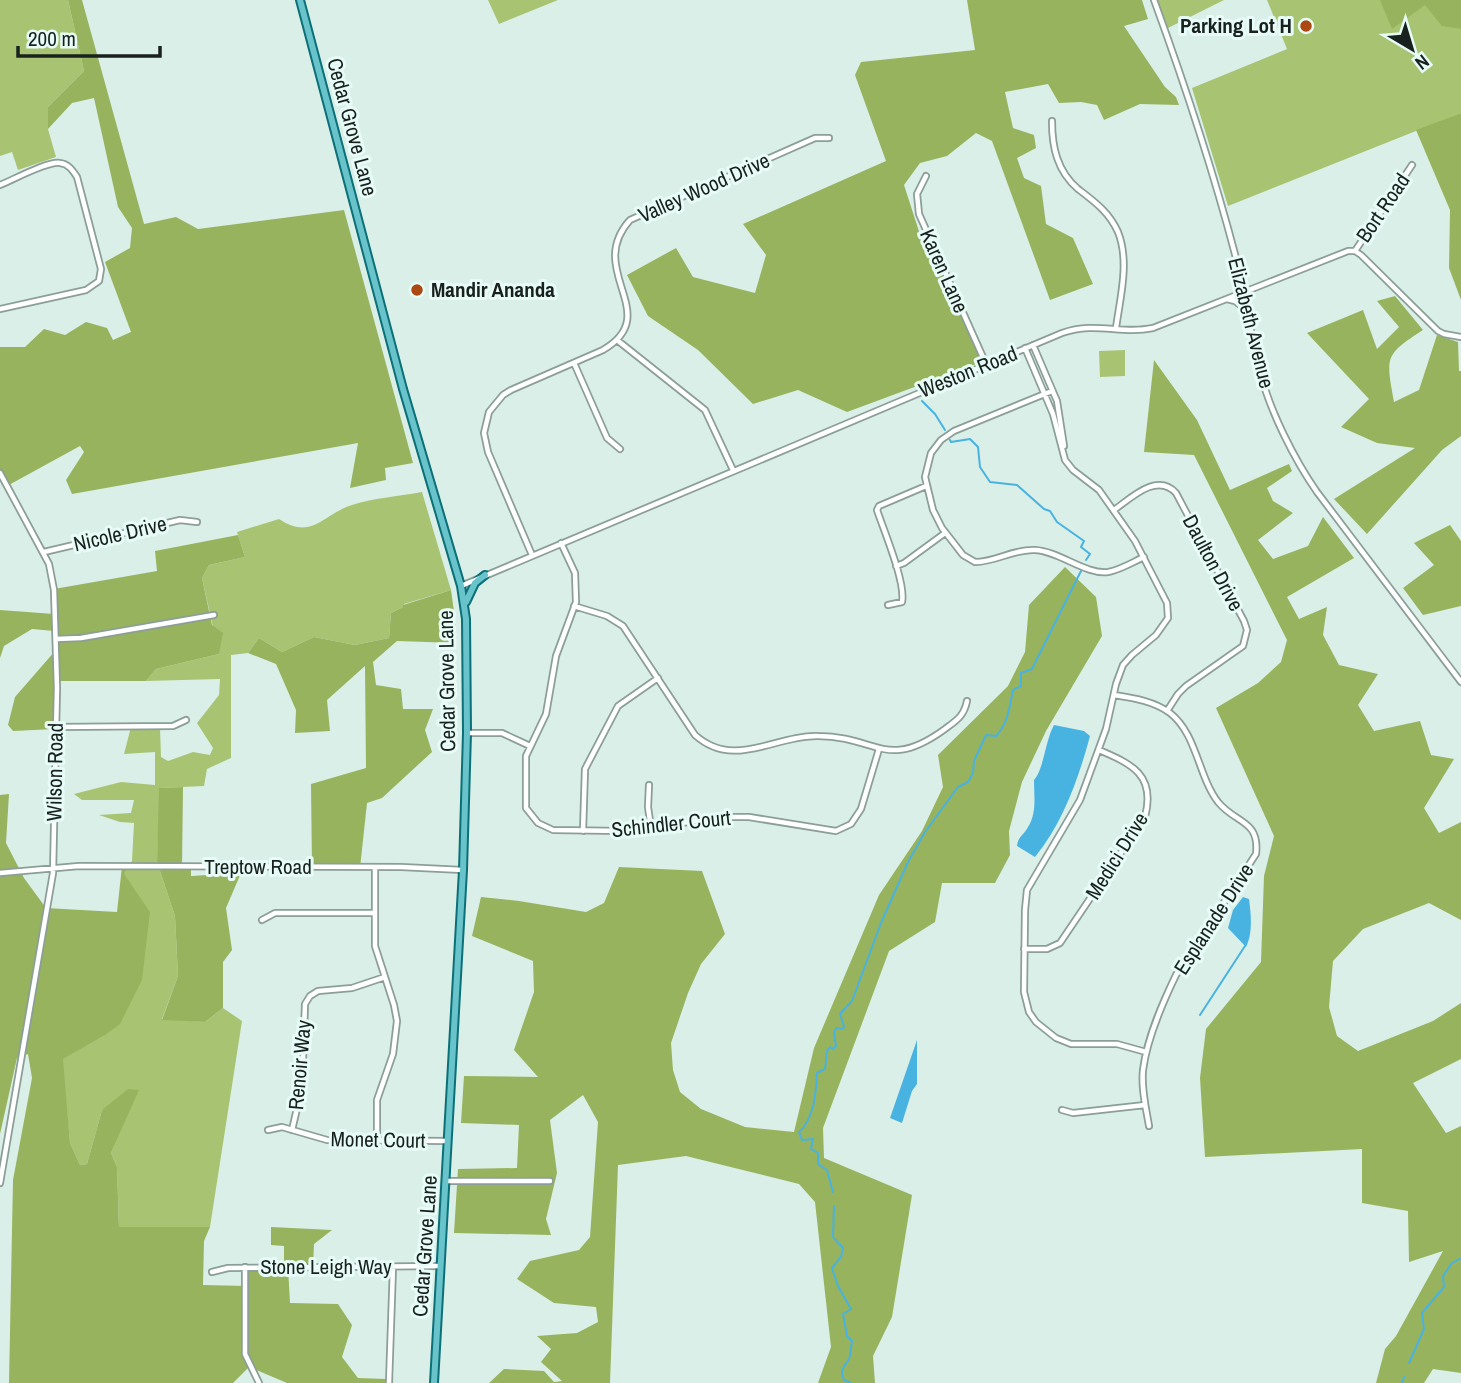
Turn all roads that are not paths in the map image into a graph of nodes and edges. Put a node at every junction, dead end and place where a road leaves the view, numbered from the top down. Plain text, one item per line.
1 (300, 0) edge
2 (1154, 0) edge
3 (1052, 121) dead end
4 (829, 138) dead end
5 (1412, 165) dead end
6 (926, 176) dead end
7 (0, 185) edge
8 (1355, 251) junction
9 (1244, 292) junction
10 (1226, 299) junction
11 (0, 309) edge
12 (1248, 312) junction
13 (1116, 328) junction
14 (1461, 337) edge
15 (617, 340) junction
16 (1033, 345) junction
17 (1025, 348) junction
18 (574, 363) junction
19 (986, 364) junction
20 (1052, 391) junction
21 (1044, 394) junction
22 (620, 449) dead end
23 (1065, 460) junction
24 (733, 470) junction
25 (0, 473) edge
26 (926, 486) junction
27 (1114, 510) junction
28 (197, 523) dead end
29 (945, 533) junction
30 (561, 542) junction
31 (43, 552) junction
32 (532, 555) junction
33 (1144, 557) junction
34 (896, 566) junction
35 (485, 575) junction
36 (461, 586) junction
37 (888, 605) dead end
38 (574, 606) junction
39 (465, 607) junction
40 (214, 615) dead end
41 (56, 639) junction
42 (659, 678) junction
43 (1461, 682) edge
44 (1114, 695) junction
45 (967, 701) dead end
46 (1167, 712) junction
47 (186, 720) dead end
48 (56, 727) junction
49 (467, 733) junction
50 (530, 746) junction
51 (879, 749) junction
52 (1099, 750) junction
53 (649, 785) dead end
54 (651, 828) junction
55 (583, 831) junction
56 (53, 867) junction
57 (375, 867) junction
58 (463, 870) junction
59 (0, 873) edge
60 (375, 913) junction
61 (262, 920) dead end
62 (1024, 949) junction
63 (385, 977) junction
64 (1146, 1052) junction
65 (1145, 1105) junction
66 (1062, 1110) dead end
67 (1149, 1126) dead end
68 (268, 1130) dead end
69 (292, 1130) junction
70 (377, 1140) junction
71 (449, 1141) junction
72 (446, 1181) junction
73 (550, 1181) dead end
74 (0, 1183) edge
75 (393, 1266) junction
76 (440, 1266) junction
77 (245, 1267) junction
78 (212, 1272) dead end
79 (259, 1383) edge
80 (388, 1383) edge
81 (434, 1383) edge

1 - 36 main road, Cedar Grove Lane
2 - 9 street, Elizabeth Avenue
3 - 13 street
4 - 15 street, Valley Wood Drive
5 - 8 street, Bort Road
6 - 19 street, Karen Lane
7 - 11 street
8 - 9 street, Weston Road
8 - 14 street
9 - 10 street, Weston Road
9 - 12 street, Elizabeth Avenue
10 - 12 street
10 - 13 street, Weston Road
12 - 43 street, Elizabeth Avenue
13 - 16 street, Weston Road
15 - 18 street
15 - 24 street
16 - 17 street, Weston Road
16 - 20 street
17 - 19 street, Weston Road
17 - 21 street
18 - 22 street
18 - 32 street
19 - 24 street, Weston Road
20 - 21 street
20 - 23 street
21 - 23 street
21 - 26 street
23 - 27 street
24 - 30 street, Weston Road
25 - 31 street, Wilson Road
26 - 29 street
26 - 34 street
27 - 33 street
27 - 46 street, Daulton Drive
28 - 31 street, Nicole Drive
29 - 33 street
29 - 34 street
30 - 32 street, Weston Road
30 - 38 street, Schindler Court
31 - 41 street, Wilson Road
32 - 35 street, Weston Road
33 - 44 street
34 - 37 street
35 - 36 street, Weston Road
35 - 39 main road
36 - 39 main road, Cedar Grove Lane
38 - 42 street
38 - 50 street, Schindler Court
39 - 49 main road, Cedar Grove Lane
40 - 41 street
41 - 48 street, Wilson Road
42 - 51 street
42 - 55 street
44 - 46 street
44 - 52 street
45 - 51 street
46 - 64 street, Esplanade Drive
47 - 48 street
48 - 56 street, Wilson Road
49 - 50 street
49 - 58 main road, Cedar Grove Lane
50 - 55 street, Schindler Court
51 - 54 street, Schindler Court
52 - 62 street
52 - 62 street, Medici Drive
53 - 54 street
54 - 55 street, Schindler Court
56 - 57 street, Treptow Road
56 - 59 street, Treptow Road
56 - 74 street, Wilson Road
57 - 58 street, Treptow Road
57 - 60 street
58 - 71 main road, Cedar Grove Lane
60 - 61 street
60 - 63 street
62 - 64 street
63 - 69 street, Renoir Way
63 - 70 street
64 - 65 street, Esplanade Drive
65 - 66 street
65 - 67 street, Esplanade Drive
68 - 69 street, Monet Court
69 - 70 street, Monet Court
70 - 71 street, Monet Court
71 - 72 main road, Cedar Grove Lane
72 - 73 street
72 - 76 main road, Cedar Grove Lane
75 - 76 street, Stone Leigh Way
75 - 77 street, Stone Leigh Way
75 - 80 street
76 - 81 main road, Cedar Grove Lane
77 - 78 street, Stone Leigh Way
77 - 79 street

